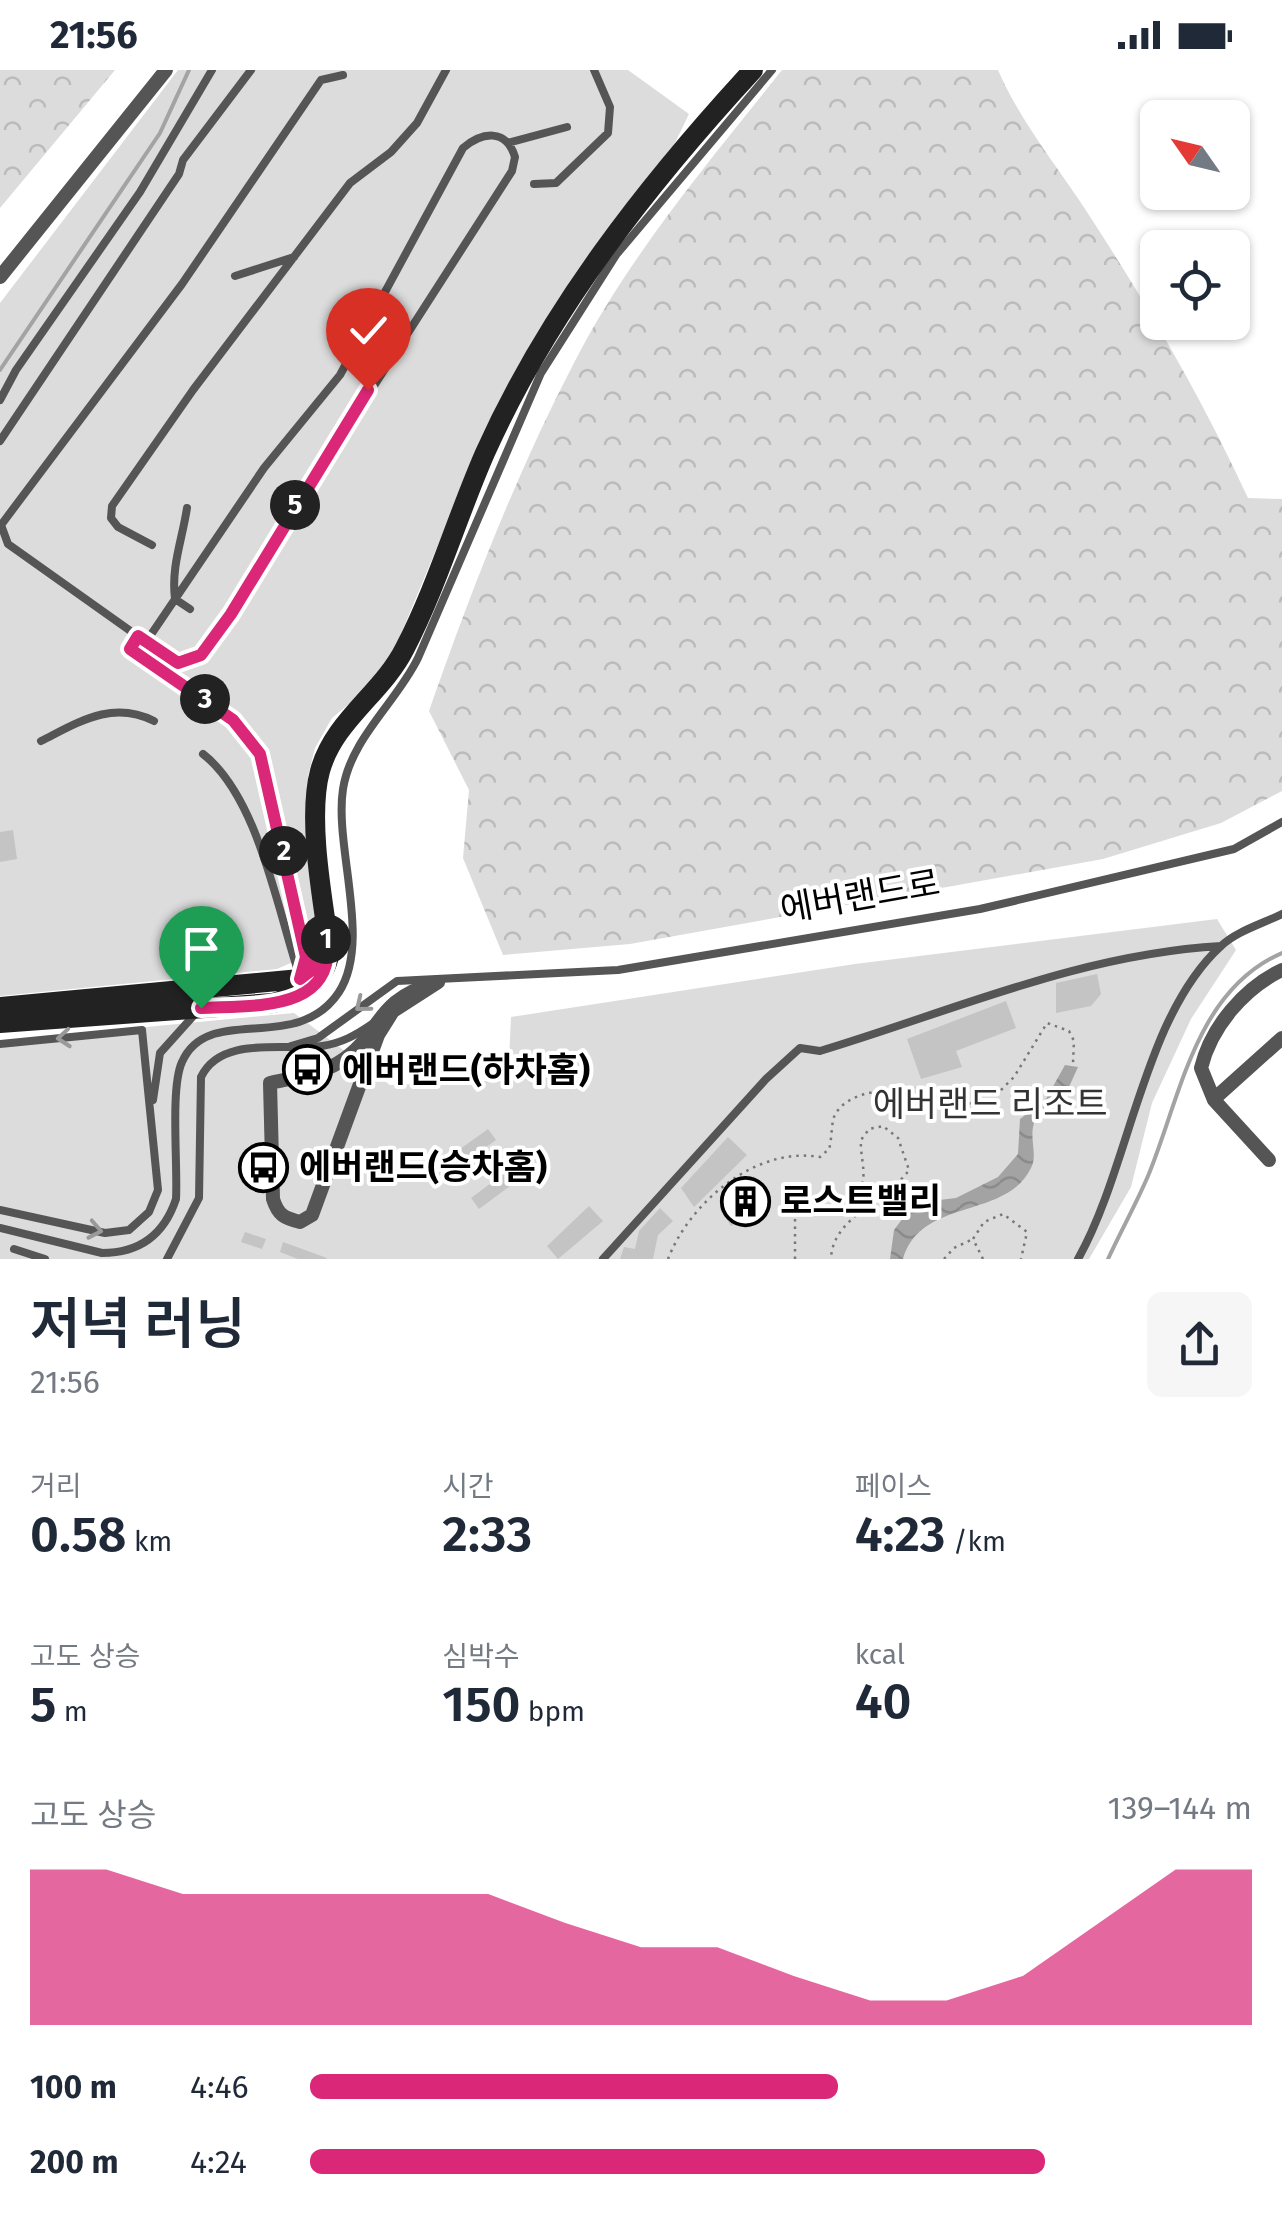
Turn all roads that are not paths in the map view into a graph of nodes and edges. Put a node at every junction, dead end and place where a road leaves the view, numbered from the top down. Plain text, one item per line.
1 (166, 70) edge
2 (212, 70) edge
3 (250, 70) edge
4 (446, 70) edge
5 (594, 70) edge
6 (753, 70) edge
7 (772, 70) edge
8 (344, 75) dead end
9 (567, 127) dead end
10 (508, 143) junction
11 (534, 184) dead end
12 (140, 192) junction
13 (159, 203) junction
14 (294, 257) junction
15 (0, 276) edge
16 (235, 276) dead end
17 (0, 400) edge
18 (0, 441) edge
19 (187, 508) dead end
20 (152, 545) dead end
21 (175, 599) junction
22 (190, 609) dead end
23 (142, 639) junction
24 (154, 721) dead end
25 (41, 741) dead end
26 (203, 754) dead end
27 (1282, 822) edge
28 (1282, 914) edge
29 (327, 935) junction
30 (1221, 946) junction
31 (1282, 970) edge
32 (300, 979) junction
33 (438, 982) junction
34 (0, 1007) edge
35 (201, 1008) junction
36 (393, 1012) junction
37 (0, 1022) edge
38 (375, 1023) junction
39 (1282, 1038) edge
40 (0, 1044) edge
41 (291, 1046) junction
42 (1214, 1098) junction
43 (152, 1125) junction
44 (1269, 1160) dead end
45 (0, 1210) edge
46 (0, 1231) edge
47 (14, 1249) dead end
48 (44, 1259) edge
49 (167, 1259) edge
50 (603, 1259) edge
51 (1078, 1259) edge

1 - 15 street
2 - 12 lane
3 - 13 lane
4 - 14 lane
5 - 11 lane
6 - 29 street
7 - 46 lane
8 - 23 lane
9 - 10 lane
10 - 21 lane
10 - 23 lane
12 - 13 lane
12 - 17 lane
13 - 18 lane
14 - 16 lane
14 - 20 lane
19 - 21 lane
21 - 22 lane
21 - 23 lane
23 - 32 lane
24 - 25 lane
26 - 32 lane
27 - 33 lane, 에버랜드로
28 - 30 lane
29 - 32 street
29 - 35 street
30 - 50 lane
30 - 51 lane
31 - 42 street
32 - 34 street
33 - 36 street
33 - 38 street
33 -> 41 lane, 에버랜드로
35 - 37 street
35 - 43 lane
36 - 38 lane
36 - 38 street
38 - 41 lane
39 - 42 street
43 -> 40 lane
41 - 49 lane
42 - 44 street
45 -> 43 lane
47 - 48 lane

